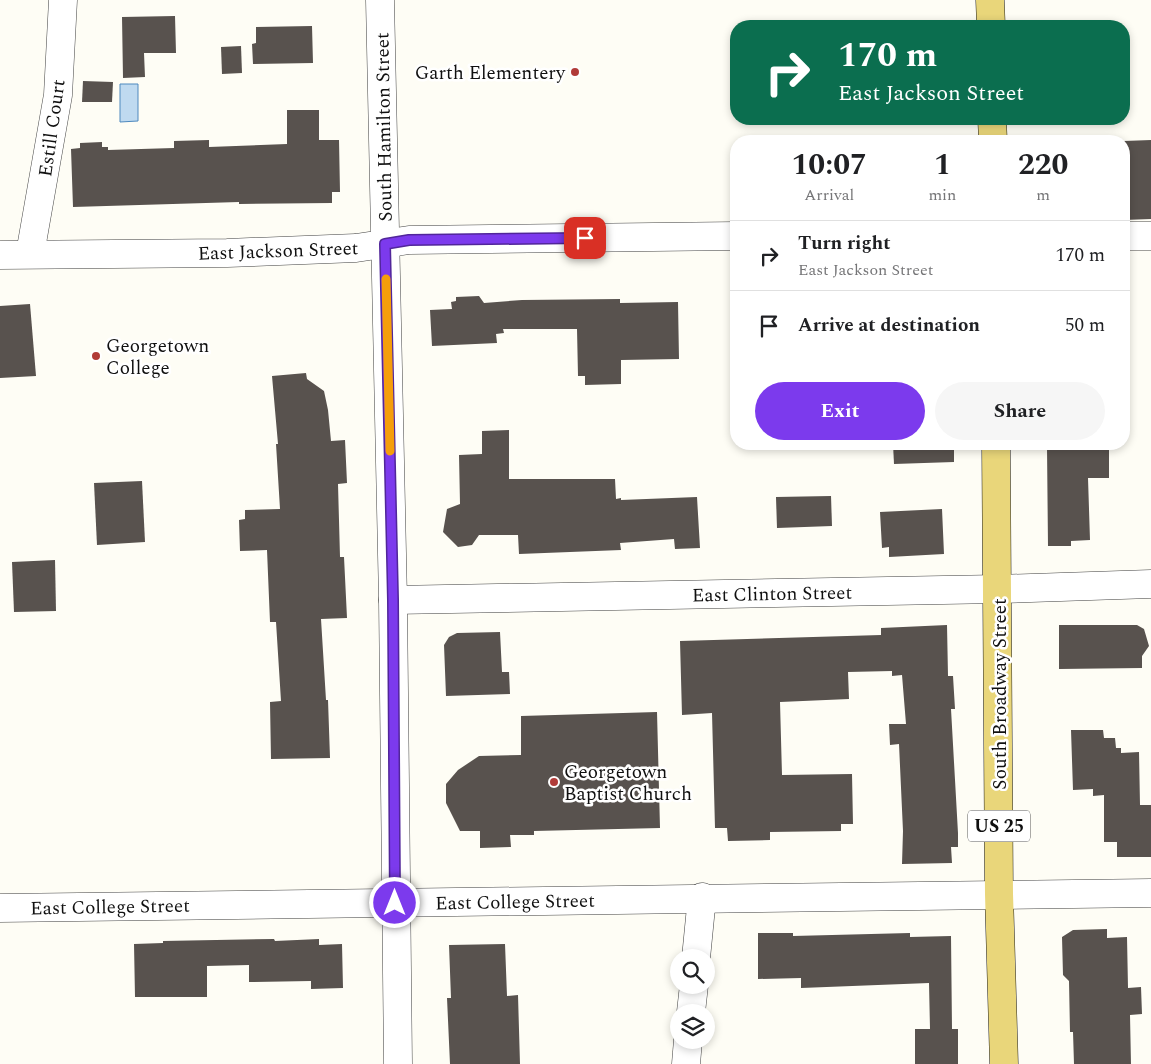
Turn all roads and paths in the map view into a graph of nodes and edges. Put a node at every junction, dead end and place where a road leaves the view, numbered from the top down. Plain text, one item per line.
1 (63, 0) edge
2 (380, 0) edge
3 (990, 0) edge
4 (991, 20) edge
5 (730, 236) edge
6 (1130, 236) edge
7 (1151, 236) edge
8 (385, 244) junction
9 (0, 254) edge
10 (30, 254) junction
11 (996, 450) edge
12 (1151, 584) edge
13 (999, 589) junction
14 (393, 600) junction
15 (1151, 893) edge
16 (999, 894) junction
17 (702, 897) junction
18 (395, 903) junction
19 (0, 908) edge
20 (697, 949) edge
21 (687, 1049) edge
22 (398, 1064) edge
23 (686, 1064) edge
24 (1004, 1064) edge

1 - 10 street, Estill Court
2 - 8 street, South Hamilton Street
3 - 4 main road
5 - 8 street, East Jackson Street
6 - 7 street
8 - 10 street, East Jackson Street
8 - 14 street, South Hamilton Street
9 - 10 street, East Jackson Street
11 - 13 main road, South Broadway Street / US 25
12 - 13 street, East Clinton Street
13 - 14 street, East Clinton Street
13 - 16 main road, South Broadway Street / US 25
14 - 18 street, South Hamilton Street
15 - 16 street, East College Street
16 - 17 street, East College Street
16 - 24 main road, South Broadway Street / US 25
17 - 18 street, East College Street
17 - 20 street
18 - 19 street, East College Street
18 - 22 street, South Hamilton Street
21 - 23 street

